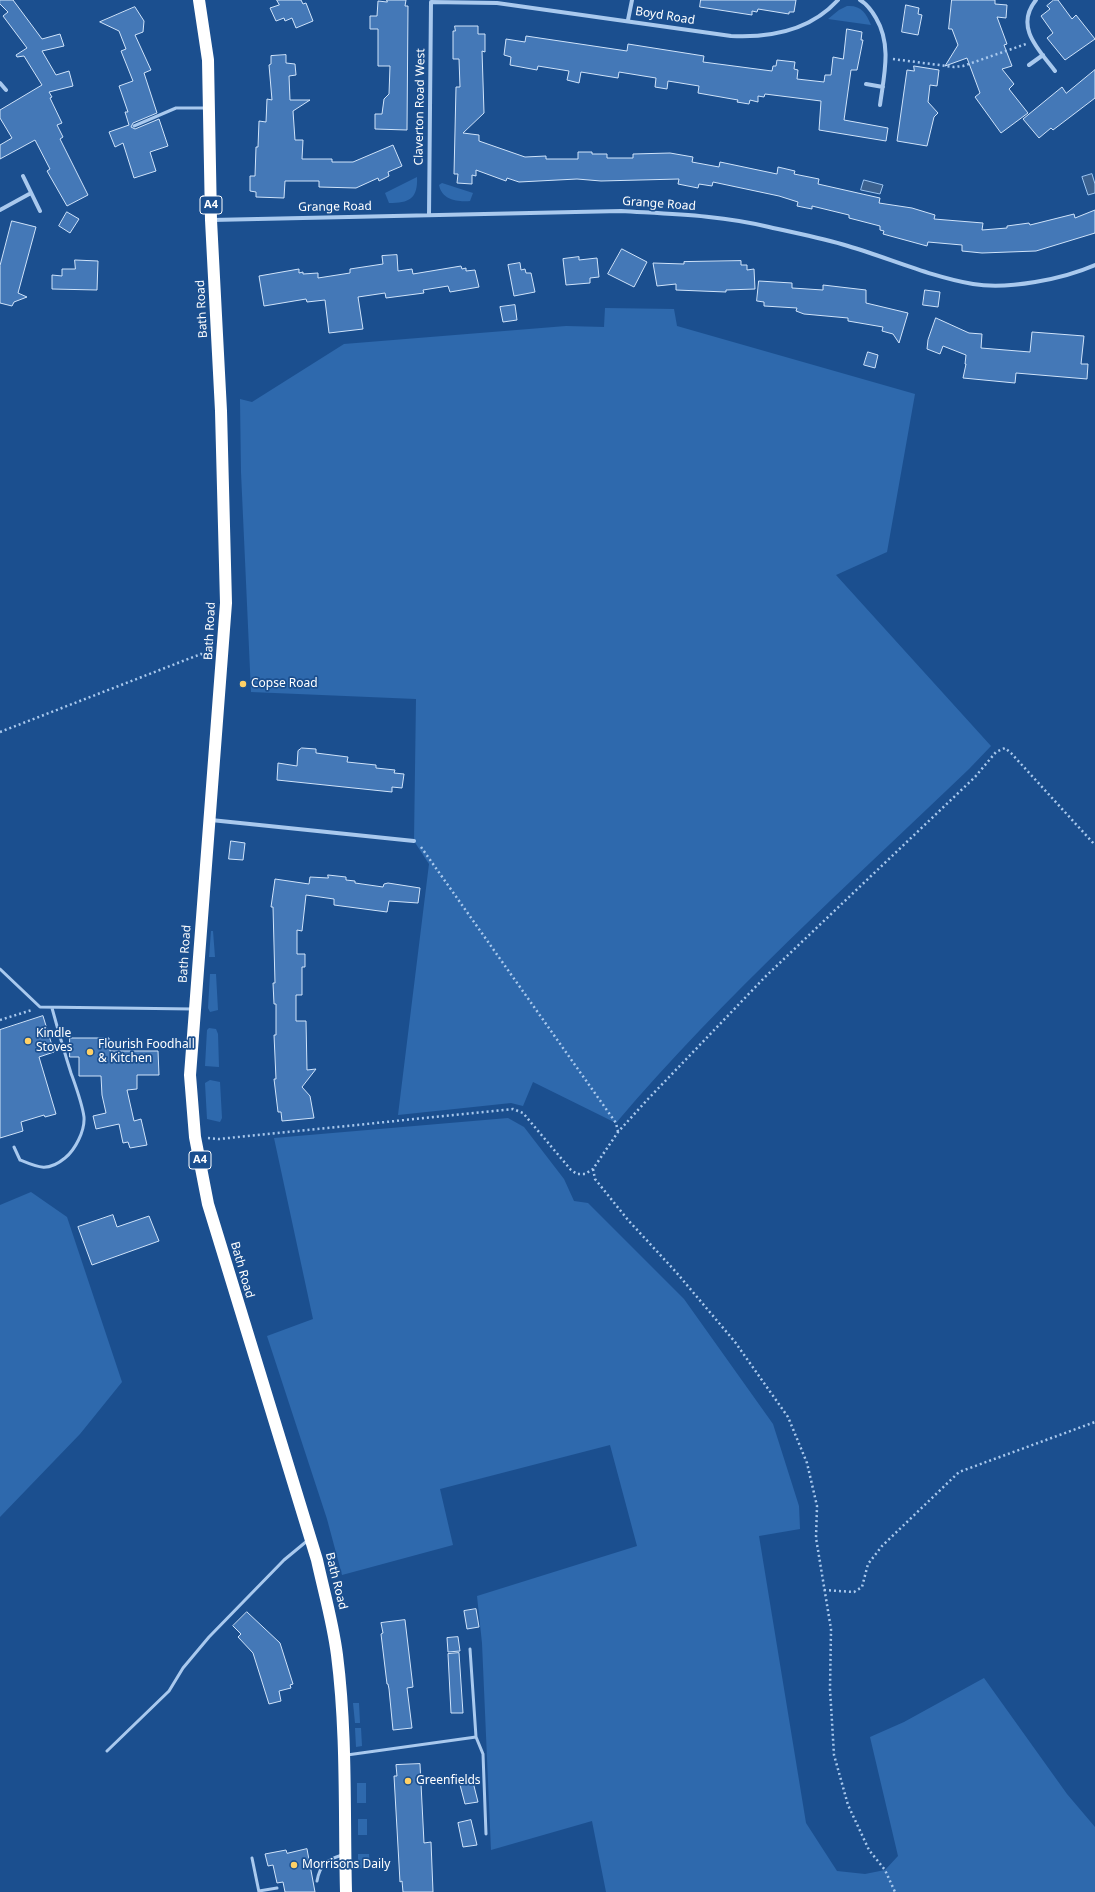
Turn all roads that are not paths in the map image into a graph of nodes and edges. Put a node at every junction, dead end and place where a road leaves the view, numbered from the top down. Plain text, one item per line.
1 (199, 0) edge
2 (632, 0) edge
3 (838, 0) edge
4 (860, 0) edge
5 (1036, 0) edge
6 (431, 1) edge
7 (628, 20) junction
8 (1043, 55) junction
9 (1029, 65) dead end
10 (1056, 71) dead end
11 (0, 83) edge
12 (866, 84) dead end
13 (883, 87) junction
14 (6, 90) dead end
15 (880, 105) dead end
16 (209, 108) junction
17 (134, 126) dead end
18 (23, 176) dead end
19 (31, 194) junction
20 (0, 210) edge
21 (40, 211) dead end
22 (429, 215) junction
23 (211, 220) junction
24 (1095, 265) edge
25 (209, 820) junction
26 (414, 841) road end
27 (0, 969) edge
28 (52, 1008) junction
29 (195, 1009) junction
30 (14, 1147) dead end
31 (310, 1539) junction
32 (470, 1649) dead end
33 (476, 1737) junction
34 (107, 1751) dead end
35 (343, 1756) junction
36 (486, 1834) dead end
37 (345, 1854) junction
38 (252, 1858) dead end
39 (317, 1881) dead end
40 (277, 1888) dead end
41 (259, 1892) edge
42 (346, 1892) edge

1 - 16 highway, Bath Road / A4
2 - 7 street
3 - 7 street, Boyd Road
4 - 13 street
5 - 8 street
6 - 7 street, Boyd Road
6 - 22 street, Claverton Road West
8 - 9 street
8 - 10 street
11 - 14 street
12 - 13 street
13 - 15 street
16 - 17 lane
16 - 23 highway, Bath Road / A4
18 - 19 street
19 - 20 street
19 - 21 street
22 - 23 street, Grange Road
22 - 24 street, Grange Road
23 - 25 highway, Bath Road / A4
25 - 26 street
25 - 29 highway, Bath Road / A4
27 - 28 lane
28 - 29 lane
28 - 30 lane
29 - 31 highway, Bath Road / A4
31 - 34 lane
31 - 35 highway, Bath Road / A4
32 - 33 lane
33 - 35 lane
33 - 36 lane
35 - 37 highway, Bath Road / A4
37 - 39 lane
37 - 42 highway, Bath Road / A4
38 - 41 lane
40 - 41 lane

